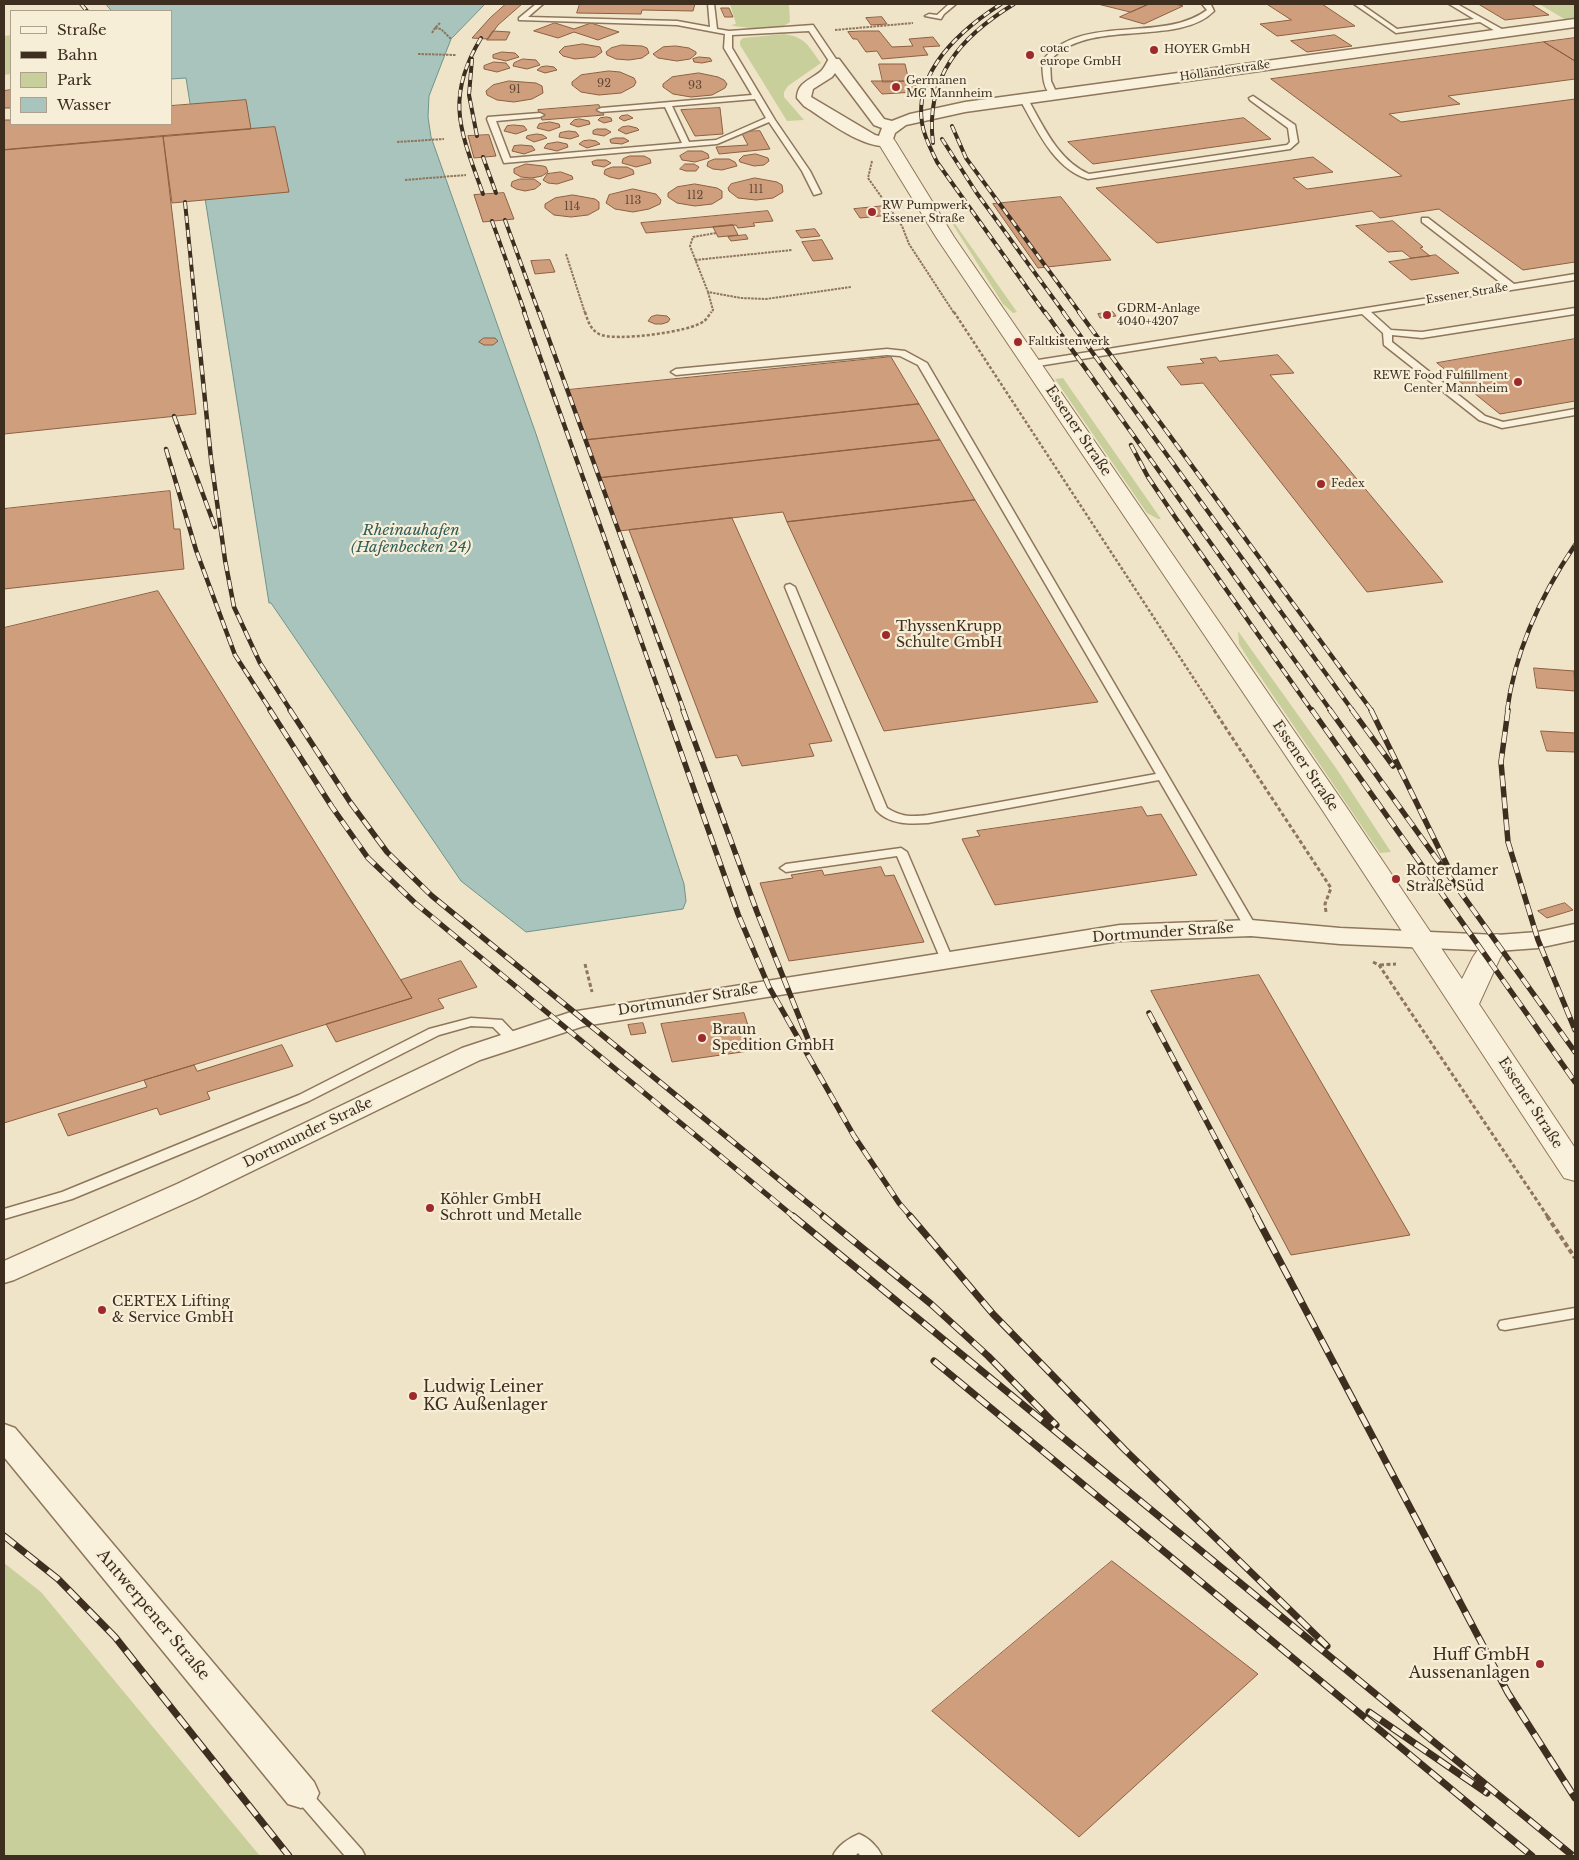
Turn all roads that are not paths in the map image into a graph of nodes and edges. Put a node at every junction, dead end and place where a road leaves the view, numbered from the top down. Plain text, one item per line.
1 (540, 4) edge
2 (711, 4) edge
3 (953, 4) edge
4 (1205, 4) edge
5 (1357, 4) edge
6 (1452, 4) edge
7 (931, 17) road end
8 (1481, 20) junction
9 (1575, 24) edge
10 (714, 31) junction
11 (729, 33) junction
12 (1505, 33) junction
13 (834, 62) junction
14 (856, 90) junction
15 (804, 92) junction
16 (1053, 94) junction
17 (756, 97) junction
18 (1023, 98) junction
19 (1253, 98) dead end
20 (667, 104) junction
21 (601, 110) dead end
22 (540, 115) dead end
23 (770, 119) junction
24 (890, 141) junction
25 (687, 145) junction
26 (817, 193) dead end
27 (1425, 220) dead end
28 (1575, 277) edge
29 (1512, 287) junction
30 (1364, 311) junction
31 (1575, 311) edge
32 (1388, 332) junction
33 (1032, 364) junction
34 (676, 372) dead end
35 (1575, 412) edge
36 (790, 587) dead end
37 (1164, 776) junction
38 (786, 868) dead end
39 (1251, 928) junction
40 (1575, 932) edge
41 (1422, 940) junction
42 (1497, 943) junction
43 (947, 960) junction
44 (1465, 1003) junction
45 (514, 1039) junction
46 (1575, 1171) edge
47 (4, 1214) edge
48 (4, 1273) edge
49 (1575, 1312) edge
50 (1505, 1325) dead end
51 (4, 1436) edge
52 (301, 1793) joint
53 (356, 1856) edge
54 (842, 1856) edge
55 (873, 1856) edge

1 - 10 lane
2 - 10 lane
3 - 7 lane
4 - 16 lane
5 - 8 lane
6 - 8 lane
8 - 12 lane
9 - 12 street, Holländerstraße
10 - 11 lane
11 - 13 lane
11 - 17 lane
12 - 16 street, Holländerstraße
13 - 14 street, Essener Straße
13 - 15 street
14 - 15 street
14 - 24 street, Essener Straße
15 - 24 street
16 - 18 street, Holländerstraße
17 - 20 lane
17 - 23 lane
18 - 19 lane
18 - 24 street, Holländerstraße
20 - 21 lane
20 - 25 lane
22 - 25 lane
23 - 25 lane
23 - 26 lane
24 - 33 street, Essener Straße
27 - 29 lane
28 - 29 lane, Essener Straße
29 - 30 lane, Essener Straße
30 - 32 lane
30 - 33 lane, Essener Straße
31 - 32 lane
32 - 35 lane
33 - 41 street, Essener Straße
34 - 37 lane
36 - 37 lane
37 - 39 lane
38 - 43 lane
39 - 41 street, Dortmunder Straße
39 - 43 street, Dortmunder Straße
40 - 42 street, Dortmunder Straße
41 - 42 street, Dortmunder Straße
41 - 44 street, Essener Straße
42 - 44 street
43 - 45 street, Dortmunder Straße
44 - 46 street, Essener Straße
45 - 47 lane
45 - 48 street, Dortmunder Straße
49 - 50 lane
51 - 52 street, Antwerpener Straße
52 - 53 lane
54 - 55 lane

